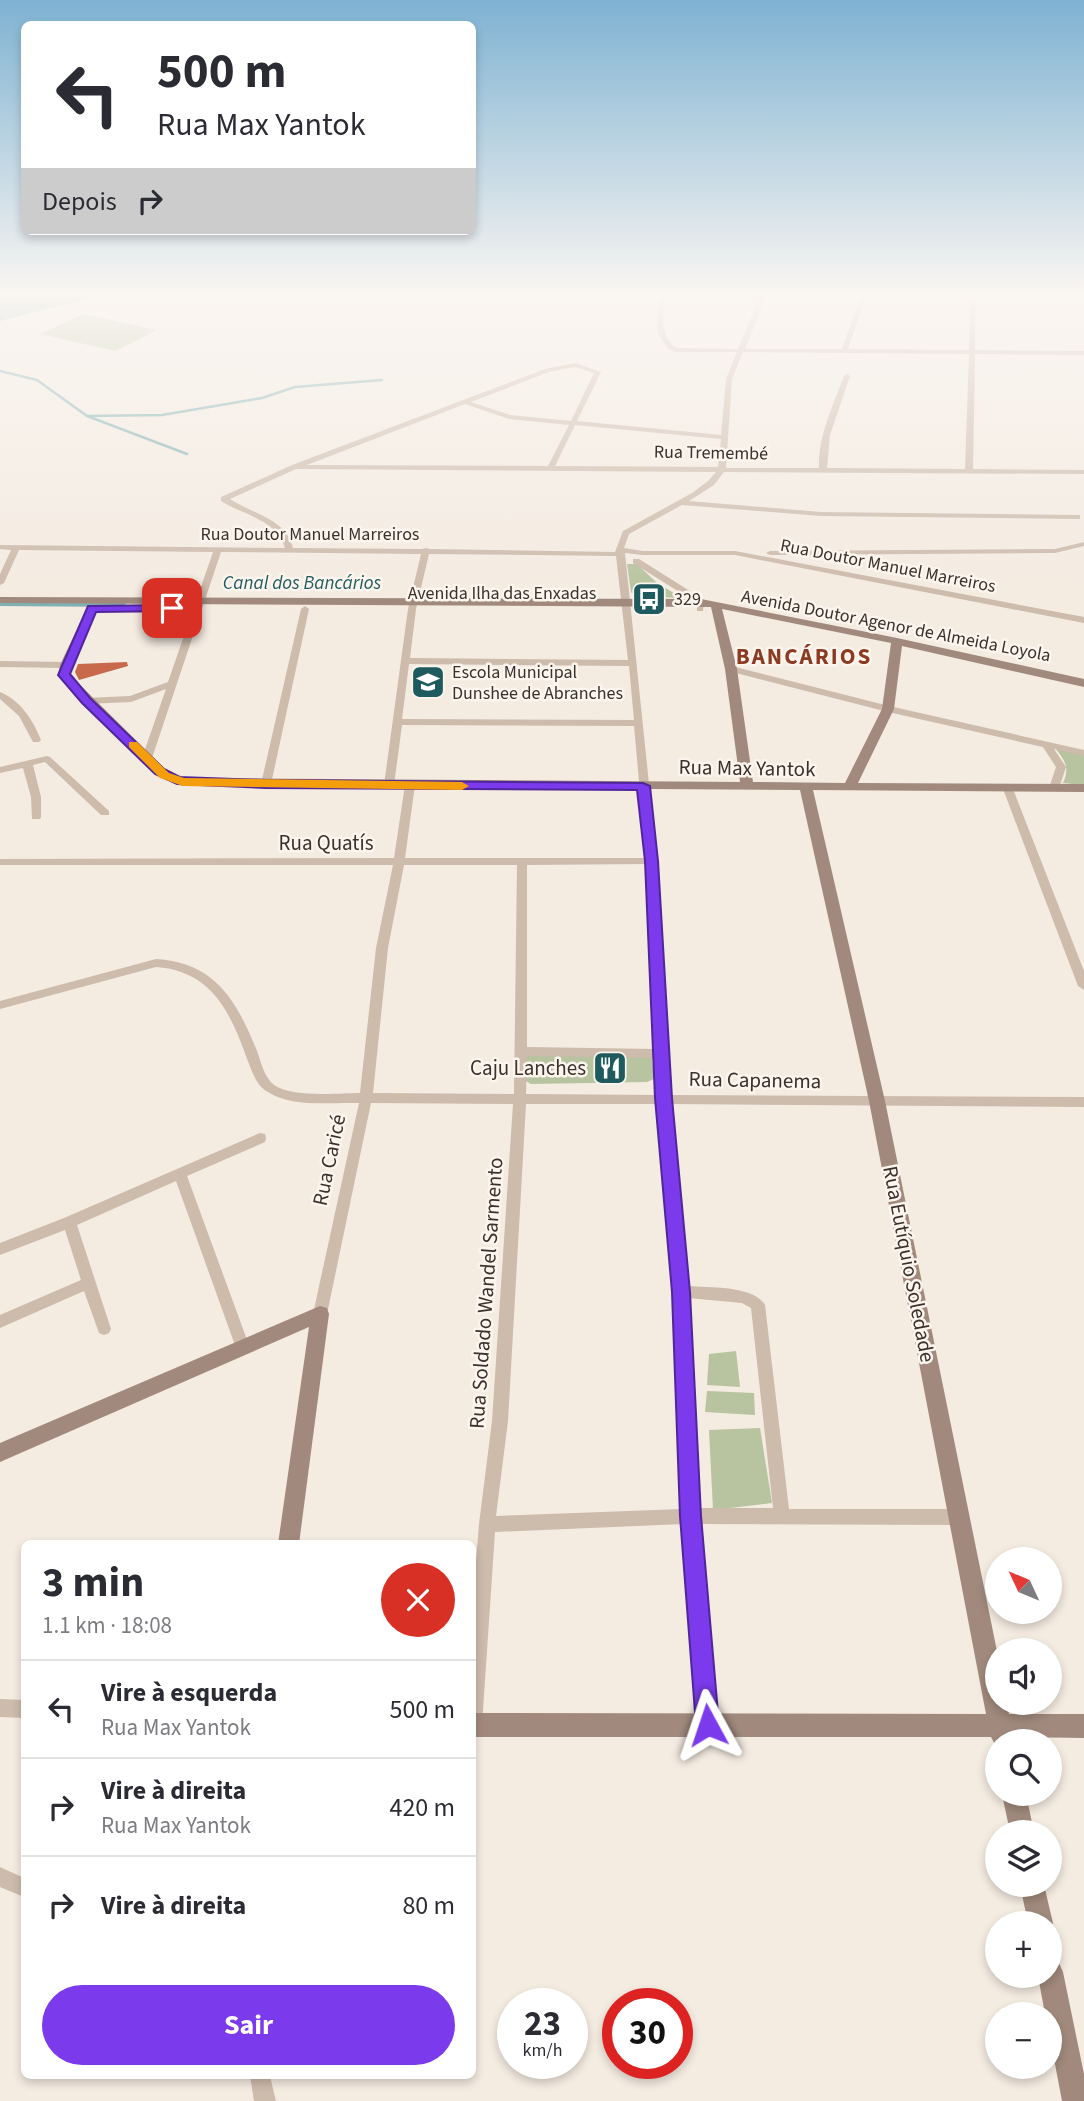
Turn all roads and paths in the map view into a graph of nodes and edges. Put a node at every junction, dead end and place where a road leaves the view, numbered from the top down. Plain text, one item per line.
1 (491, 392) edge
2 (590, 392) edge
3 (728, 392) edge
4 (841, 392) edge
5 (971, 392) edge
6 (465, 402) junction
7 (573, 424) junction
8 (724, 437) junction
9 (295, 467) junction
10 (551, 468) junction
11 (722, 469) junction
12 (823, 471) junction
13 (969, 472) junction
14 (1084, 472) edge
15 (683, 503) junction
16 (1077, 517) dead end
17 (640, 525) junction
18 (1084, 544) edge
19 (0, 547) edge
20 (16, 547) junction
21 (218, 549) junction
22 (290, 550) junction
23 (426, 550) junction
24 (735, 553) junction
25 (621, 554) junction
26 (639, 554) junction
27 (838, 555) junction
28 (829, 572) junction
29 (0, 583) edge
30 (0, 600) edge
31 (200, 604) junction
32 (413, 605) junction
33 (627, 607) junction
34 (707, 607) junction
35 (0, 608) edge
36 (92, 608) junction
37 (305, 609) junction
38 (1084, 620) edge
39 (897, 640) junction
40 (406, 661) junction
41 (631, 663) junction
42 (0, 664) edge
43 (66, 665) junction
44 (731, 669) junction
45 (174, 683) junction
46 (1084, 683) edge
47 (0, 695) edge
48 (86, 701) junction
49 (888, 709) junction
50 (397, 722) junction
51 (638, 723) junction
52 (36, 740) dead end
53 (1045, 744) junction
54 (1084, 753) edge
55 (148, 758) junction
56 (27, 763) junction
57 (0, 771) edge
58 (266, 784) junction
59 (389, 785) junction
60 (410, 785) junction
61 (643, 786) junction
62 (747, 786) junction
63 (806, 788) junction
64 (849, 788) junction
65 (1054, 788) junction
66 (1084, 788) edge
67 (1008, 789) junction
68 (105, 813) dead end
69 (36, 817) dead end
70 (652, 861) junction
71 (0, 862) edge
72 (399, 863) junction
73 (522, 863) junction
74 (1084, 986) edge
75 (0, 1005) edge
76 (519, 1051) junction
77 (663, 1054) junction
78 (366, 1098) junction
79 (520, 1098) junction
80 (664, 1098) junction
81 (877, 1101) junction
82 (1084, 1102) edge
83 (260, 1138) dead end
84 (180, 1174) junction
85 (69, 1222) junction
86 (0, 1249) edge
87 (90, 1282) junction
88 (681, 1292) junction
89 (320, 1314) junction
90 (0, 1322) edge
91 (104, 1329) dead end
92 (243, 1348) junction
93 (0, 1453) edge
94 (690, 1516) junction
95 (782, 1516) junction
96 (960, 1517) junction
97 (487, 1524) junction
98 (289, 1540) edge
99 (476, 1682) edge
100 (0, 1708) edge
101 (21, 1709) edge
102 (476, 1725) edge
103 (708, 1725) junction
104 (1084, 1726) edge
105 (1001, 1729) edge
106 (1049, 1729) edge
107 (985, 1733) edge
108 (0, 1877) edge
109 (21, 1887) edge
110 (1053, 1988) edge
111 (261, 2079) edge
112 (265, 2101) edge
113 (1076, 2101) edge

1 - 6 street
2 - 7 street
3 - 8 street
4 - 12 street
5 - 13 street
6 - 7 street
6 - 9 street
7 - 8 street
7 - 10 street
8 - 11 street
9 - 10 street, Rua Tremembé
9 - 22 street
10 - 11 street, Rua Tremembé
11 - 12 street, Rua Tremembé
11 - 15 street
12 - 13 street, Rua Tremembé
13 - 14 street, Rua Tremembé
15 - 16 street
15 - 17 street
17 - 25 street
17 - 26 street
18 - 27 street
19 - 20 street, Rua Doutor Manuel Marreiros
20 - 21 street, Rua Doutor Manuel Marreiros
20 - 29 street
21 - 22 street, Rua Doutor Manuel Marreiros
21 - 31 street
22 - 23 street, Rua Doutor Manuel Marreiros
23 - 25 street, Rua Doutor Manuel Marreiros
23 - 32 street
24 - 26 street, Rua Doutor Manuel Marreiros
24 - 27 street
24 - 28 street, Rua Doutor Manuel Marreiros
25 - 26 street, Rua Doutor Manuel Marreiros
25 - 33 street
26 - 34 street, Avenida Doutor Agenor de Almeida Loyola
27 - 28 street
28 - 38 street, Rua Doutor Manuel Marreiros
30 - 31 street, Avenida Ilha das Enxadas
31 - 32 street, Avenida Ilha das Enxadas
31 - 36 street, Avenida Ilha das Enxadas
31 - 37 street, Avenida Ilha das Enxadas
31 - 45 street
32 - 33 street, Avenida Ilha das Enxadas
32 - 37 street, Avenida Ilha das Enxadas
32 - 40 street
33 - 34 street, Avenida Ilha das Enxadas
33 - 41 street
34 - 39 street, Avenida Doutor Agenor de Almeida Loyola
34 - 44 street
35 - 36 street, Avenida Ilha das Enxadas
36 - 43 street
37 - 58 street
39 - 46 street, Avenida Doutor Agenor de Almeida Loyola
39 - 49 street
40 - 41 street
40 - 50 street
41 - 51 street
42 - 43 street
43 - 48 street, Rua Max Yantok
44 - 49 street
44 - 62 street
45 - 48 street
45 - 55 street
47 - 52 street
48 - 55 street, Rua Max Yantok
49 - 53 street
49 - 64 street
50 - 51 street
50 - 59 street
51 - 61 street
53 - 54 street
53 - 65 street
55 - 58 street, Rua Max Yantok
56 - 57 street
56 - 68 street
56 - 69 street
58 - 59 street, Rua Max Yantok
59 - 60 street, Rua Max Yantok
60 - 61 street, Rua Max Yantok
60 - 72 street, Rua Caricé
61 - 62 street, Rua Max Yantok
61 - 70 street
62 - 63 street, Rua Max Yantok
63 - 64 street, Rua Max Yantok
63 - 81 street, Rua Eutíquio Soledade
64 - 67 street, Rua Max Yantok
65 - 66 street, Rua Max Yantok
65 - 67 street, Rua Max Yantok
67 - 74 street
70 - 73 street, Rua Quatís
70 - 77 street
71 - 72 street, Rua Quatís
72 - 73 street, Rua Quatís
72 - 78 street, Rua Caricé
73 - 76 street, Rua Soldado Wandel Sarmento
75 - 78 street, Rua Capanema
76 - 77 street
76 - 79 street, Rua Soldado Wandel Sarmento
77 - 80 street
78 - 79 street, Rua Capanema
78 - 89 street, Rua Caricé
79 - 80 street, Rua Capanema
79 - 97 street, Rua Soldado Wandel Sarmento
80 - 81 street, Rua Capanema
80 - 88 street
81 - 82 street, Rua Capanema
81 - 96 street, Rua Eutíquio Soledade
83 - 84 street
84 - 85 street
84 - 92 street
85 - 86 street
85 - 87 street
87 - 90 street
87 - 91 street
88 - 94 street
88 - 95 street
89 - 92 street
89 - 98 street, Rua Caricé
92 - 93 street
94 - 95 street
94 - 97 street
94 - 103 street
95 - 96 street
96 - 105 street, Rua Eutíquio Soledade
97 - 99 street, Rua Soldado Wandel Sarmento
100 - 101 street
102 - 103 street
103 - 107 street
104 - 106 street
108 - 109 street
110 - 113 street
111 - 112 street

